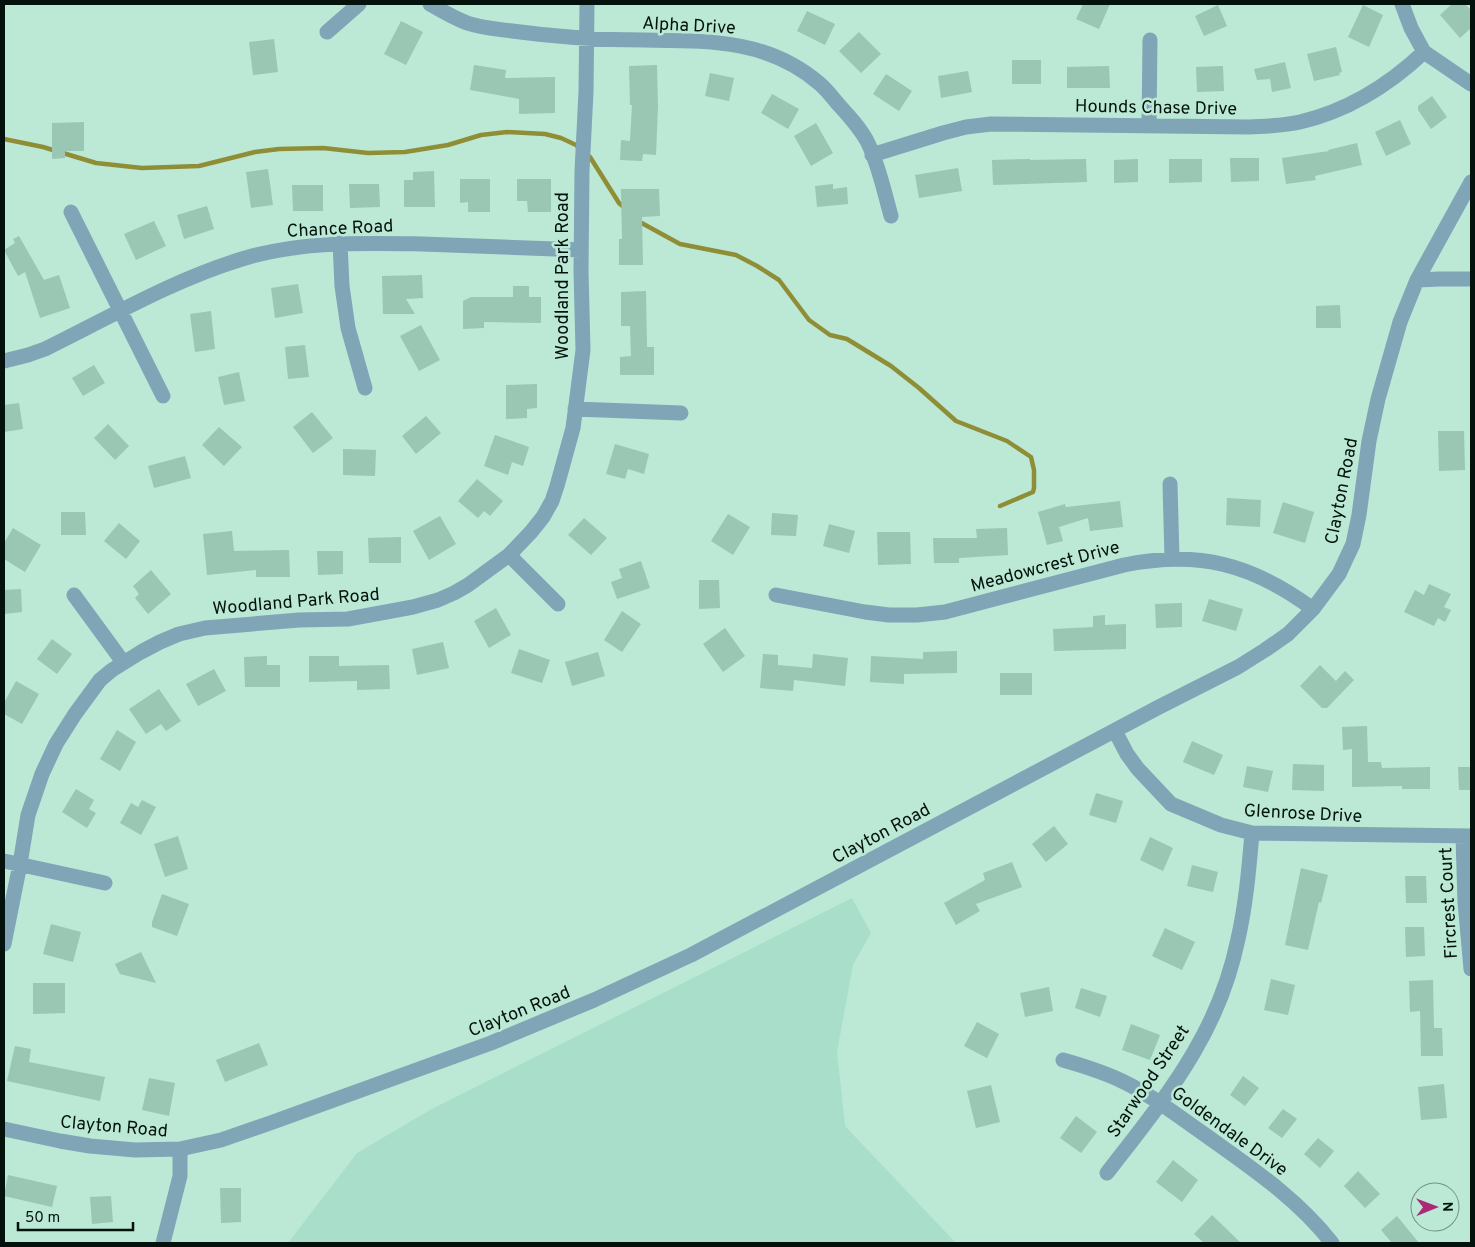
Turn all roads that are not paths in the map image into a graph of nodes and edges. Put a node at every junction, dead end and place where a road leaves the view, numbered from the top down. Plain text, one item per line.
1 (359, 4) edge
2 (430, 4) edge
3 (586, 4) edge
4 (1402, 4) edge
5 (327, 32) dead end
6 (587, 39) junction
7 (1150, 40) dead end
8 (1424, 52) junction
9 (1471, 84) edge
10 (1149, 126) junction
11 (872, 155) junction
12 (1471, 182) edge
13 (71, 212) dead end
14 (891, 216) dead end
15 (340, 243) junction
16 (581, 250) junction
17 (1471, 279) edge
18 (1416, 280) junction
19 (120, 311) junction
20 (4, 361) edge
21 (366, 388) dead end
22 (163, 396) dead end
23 (575, 409) junction
24 (681, 413) dead end
25 (1170, 484) dead end
26 (509, 555) junction
27 (1172, 558) junction
28 (74, 595) dead end
29 (776, 595) dead end
30 (558, 604) dead end
31 (1314, 609) junction
32 (123, 662) junction
33 (1115, 732) junction
34 (1252, 833) junction
35 (1467, 836) edge
36 (4, 861) edge
37 (20, 864) junction
38 (105, 883) dead end
39 (4, 944) edge
40 (1471, 969) edge
41 (1063, 1060) dead end
42 (1160, 1103) junction
43 (4, 1129) edge
44 (180, 1149) junction
45 (1107, 1173) dead end
46 (163, 1243) edge
47 (1332, 1243) edge

1 - 5 street
2 - 6 street, Alpha Drive
3 - 6 street, Woodland Park Road
4 - 8 street
6 - 11 street, Alpha Drive
6 - 16 street, Woodland Park Road
7 - 10 street
8 - 9 street
8 - 10 street, Hounds Chase Drive
10 - 11 street, Hounds Chase Drive
11 - 14 street, Alpha Drive
12 - 18 street, Clayton Road
13 - 19 street
15 - 16 street, Chance Road
15 - 19 street, Chance Road
15 - 21 street
16 - 23 street, Woodland Park Road
17 - 18 street
18 - 31 street, Clayton Road
19 - 20 street, Chance Road
19 - 22 street
23 - 24 street
23 - 26 street, Woodland Park Road
25 - 27 street
26 - 30 street
26 - 32 street, Woodland Park Road
27 - 29 street, Meadowcrest Drive
27 - 31 street, Meadowcrest Drive
28 - 32 street
31 - 33 street, Clayton Road
32 - 37 street, Woodland Park Road
33 - 34 street, Glenrose Drive
33 - 44 street, Clayton Road
34 - 35 street, Glenrose Drive
34 - 42 street, Starwood Street
35 - 40 street, Fircrest Court
36 - 37 street
37 - 38 street
37 - 39 street, Woodland Park Road
41 - 42 street, Goldendale Drive
42 - 45 street, Starwood Street
42 - 47 street, Goldendale Drive
43 - 44 street, Clayton Road
44 - 46 street

